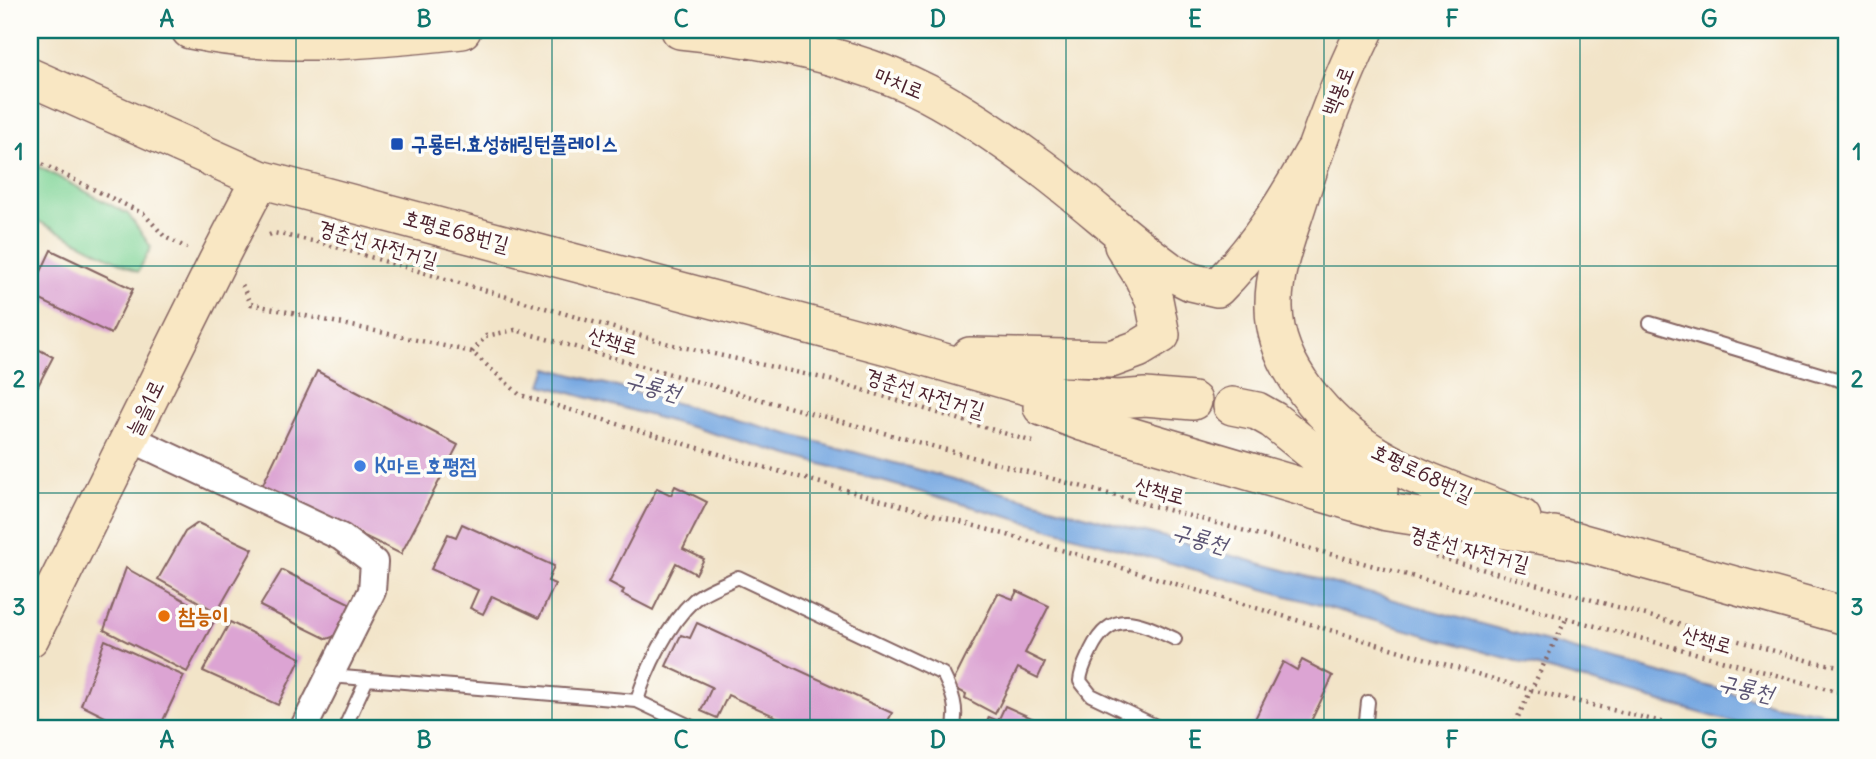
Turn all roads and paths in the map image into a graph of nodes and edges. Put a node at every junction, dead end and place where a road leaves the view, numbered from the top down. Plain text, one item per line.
1 (190, 30) edge
2 (462, 30) edge
3 (680, 30) edge
4 (1365, 30) edge
5 (30, 76) edge
6 (1313, 153) junction
7 (30, 158) edge
8 (260, 179) junction
9 (1088, 205) junction
10 (265, 237) dead end
11 (217, 262) junction
12 (1217, 288) junction
13 (1650, 323) dead end
14 (1276, 330) junction
15 (1161, 335) junction
16 (895, 348) junction
17 (472, 352) junction
18 (1846, 382) edge
19 (1193, 401) junction
20 (1232, 406) junction
21 (130, 438) junction
22 (1038, 444) dead end
23 (1578, 541) junction
24 (1432, 555) dead end
25 (1567, 616) junction
26 (1846, 616) edge
27 (30, 638) edge
28 (1174, 639) dead end
29 (1846, 667) edge
30 (330, 676) junction
31 (367, 679) junction
32 (1531, 690) junction
33 (1846, 694) edge
34 (637, 701) junction
35 (1368, 702) dead end
36 (303, 729) edge
37 (344, 729) edge
38 (696, 729) edge
39 (953, 729) edge
40 (1162, 729) edge
41 (1366, 729) edge
42 (1512, 729) edge
43 (1690, 729) edge

1 - 2 street
3 - 9 street, 마치로
4 - 6 street, 백봉로
5 - 8 street, 호평로68번길
6 - 12 street
6 - 14 street
7 - 11 path
8 - 11 street, 늘을1로
8 - 16 street, 호평로68번길
9 - 12 street, 마치로
9 - 15 street, 마치로
10 - 22 path, 경춘선 자전거길
11 - 17 path
11 - 21 street, 늘을1로
12 - 14 street
12 - 15 street
13 - 18 lane
14 - 20 street
14 - 23 street, 호평로68번길
15 - 16 street, 호평로68번길
15 - 19 street
16 - 19 street, 호평로68번길
16 - 23 street
17 - 25 path, 산책로
17 - 32 path
19 - 20 street
20 - 23 street, 호평로68번길
21 - 27 street, 늘을1로
21 - 30 street
23 - 26 street, 호평로68번길
24 - 29 path, 경춘선 자전거길
25 - 32 path
25 - 33 path, 산책로
28 - 40 lane
30 - 31 lane
30 - 36 street
31 - 34 lane
31 - 37 lane
32 - 42 path
32 - 43 path
34 - 38 lane
34 - 39 lane
35 - 41 lane

